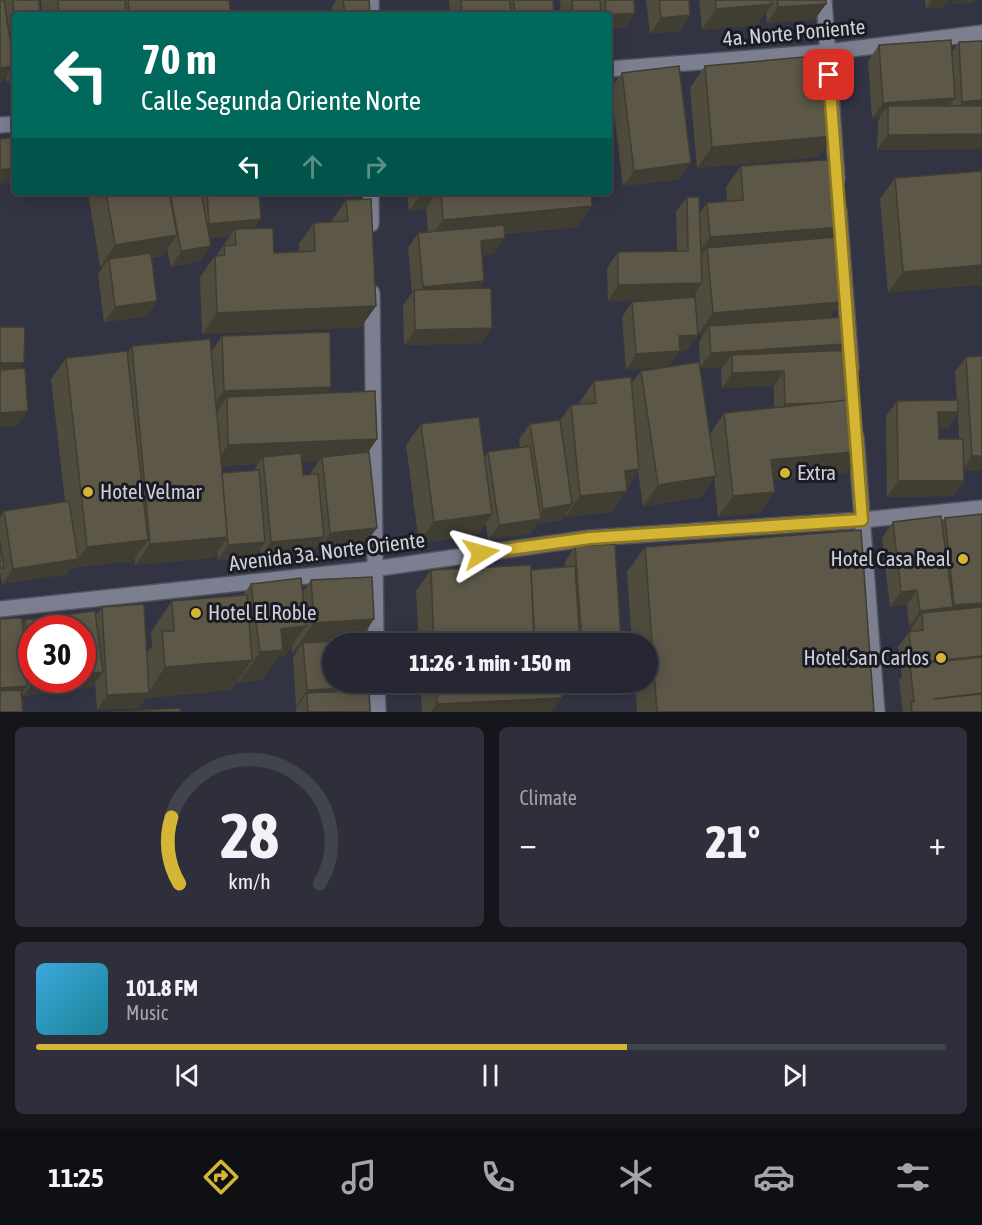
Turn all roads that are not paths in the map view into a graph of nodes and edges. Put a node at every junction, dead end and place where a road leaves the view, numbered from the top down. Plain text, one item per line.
1 (824, 0) edge
2 (982, 33) edge
3 (827, 52) junction
4 (612, 69) edge
5 (371, 195) edge
6 (371, 239) edge
7 (372, 274) edge
8 (852, 380) edge
9 (855, 426) edge
10 (982, 508) edge
11 (862, 520) junction
12 (373, 569) junction
13 (0, 609) edge
14 (376, 633) edge
15 (377, 693) edge
16 (378, 712) edge
17 (877, 712) edge

1 - 3 street
2 - 3 street, 4a. Norte Poniente
3 - 4 street, 4a. Norte Poniente
3 - 8 street
5 - 6 street
7 - 12 street
9 - 11 street
10 - 11 street, Avenida 3a. Norte Oriente
11 - 12 street, Avenida 3a. Norte Oriente
11 - 17 street
12 - 13 street, Avenida 3a. Norte Oriente
12 - 14 street
15 - 16 street

